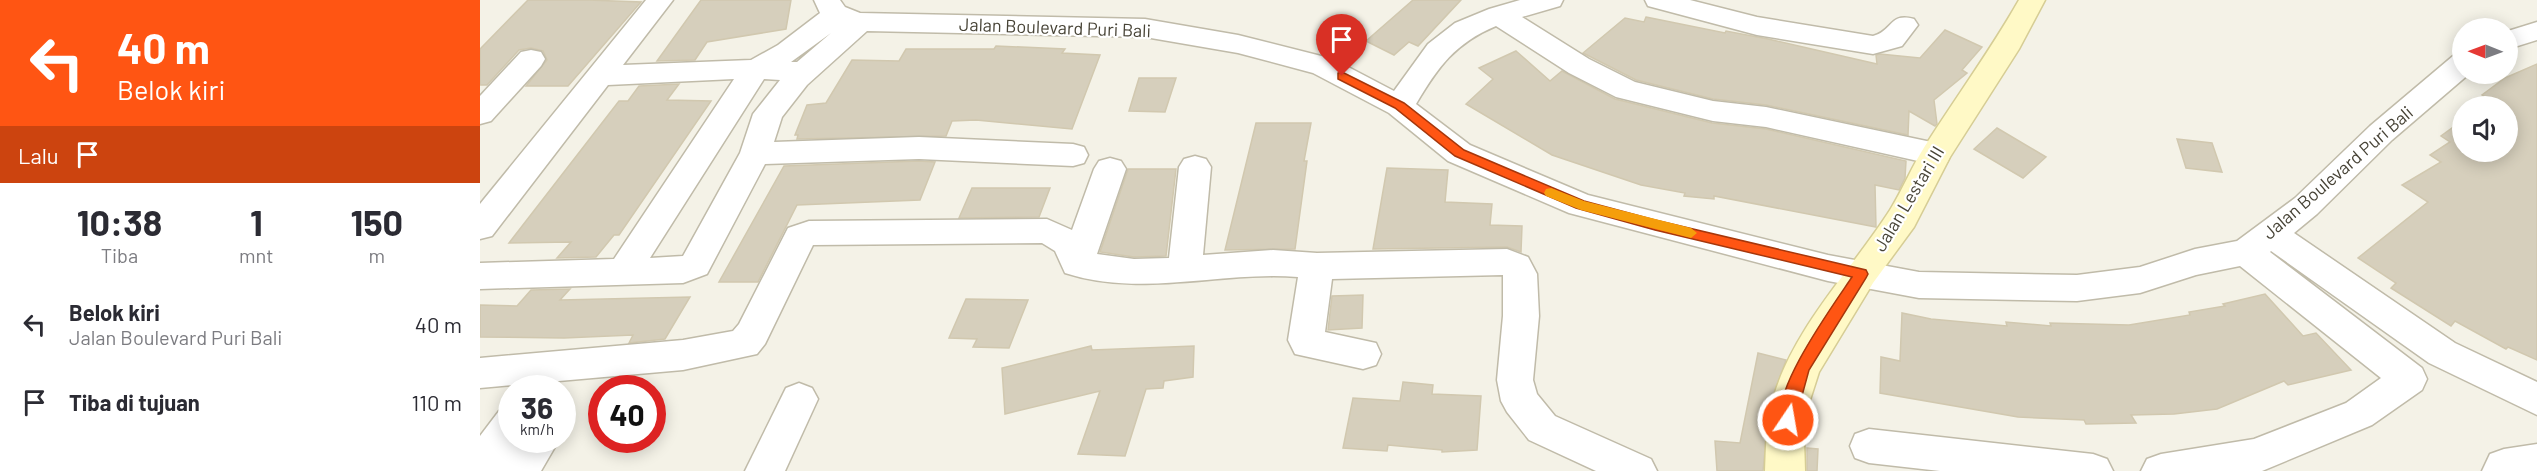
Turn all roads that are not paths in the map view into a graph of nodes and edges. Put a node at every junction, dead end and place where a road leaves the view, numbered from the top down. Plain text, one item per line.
1 (660, 0) edge
2 (1550, 0) edge
3 (1658, 0) edge
4 (2032, 0) edge
5 (841, 12) edge
6 (1499, 15) junction
7 (1904, 25) dead end
8 (2537, 31) edge
9 (2518, 37) edge
10 (531, 59) dead end
11 (756, 69) junction
12 (804, 72) junction
13 (2452, 72) edge
14 (602, 76) junction
15 (1399, 105) junction
16 (480, 114) edge
17 (754, 153) junction
18 (1936, 154) junction
19 (1073, 155) dead end
20 (1195, 167) dead end
21 (1110, 169) dead end
22 (480, 227) edge
23 (2258, 242) junction
24 (1077, 264) junction
25 (1317, 266) junction
26 (1185, 270) junction
27 (624, 271) junction
28 (1861, 274) junction
29 (480, 276) edge
30 (2442, 353) junction
31 (1364, 354) dead end
32 (480, 373) edge
33 (2409, 379) junction
34 (799, 399) dead end
35 (2537, 399) edge
36 (498, 442) edge
37 (1869, 446) dead end
38 (531, 453) edge
39 (2537, 461) edge
40 (2261, 463) edge
41 (480, 467) edge
42 (519, 471) edge
43 (765, 471) edge
44 (1637, 471) edge
45 (1785, 471) edge
46 (2093, 471) edge
47 (2161, 471) edge
48 (2502, 471) edge

1 - 14 street
2 - 6 street
3 - 7 street
4 - 18 street, Jalan Lestari III
5 - 11 street
5 - 12 street
5 - 15 street, Jalan Boulevard Puri Bali
6 - 15 street
6 - 18 street
8 - 9 street
10 - 16 street
11 - 12 street
11 - 14 street
11 - 27 street
12 - 17 street
13 - 23 street, Jalan Boulevard Puri Bali
14 - 22 street
15 - 28 street, Jalan Boulevard Puri Bali
17 - 19 street
17 - 27 street
18 - 28 street, Jalan Lestari III
20 - 26 street
21 - 24 street
23 - 28 street, Jalan Boulevard Puri Bali
23 - 30 street
23 - 33 street
24 - 26 street
24 - 32 street
25 - 26 street
25 - 31 street
25 - 44 street
27 - 29 street
28 - 45 street, Jalan Lestari III
30 - 33 street
30 - 35 street
33 - 40 street
34 - 43 street
36 - 41 street
37 - 46 street
38 - 42 street
39 - 48 street
40 - 47 street

